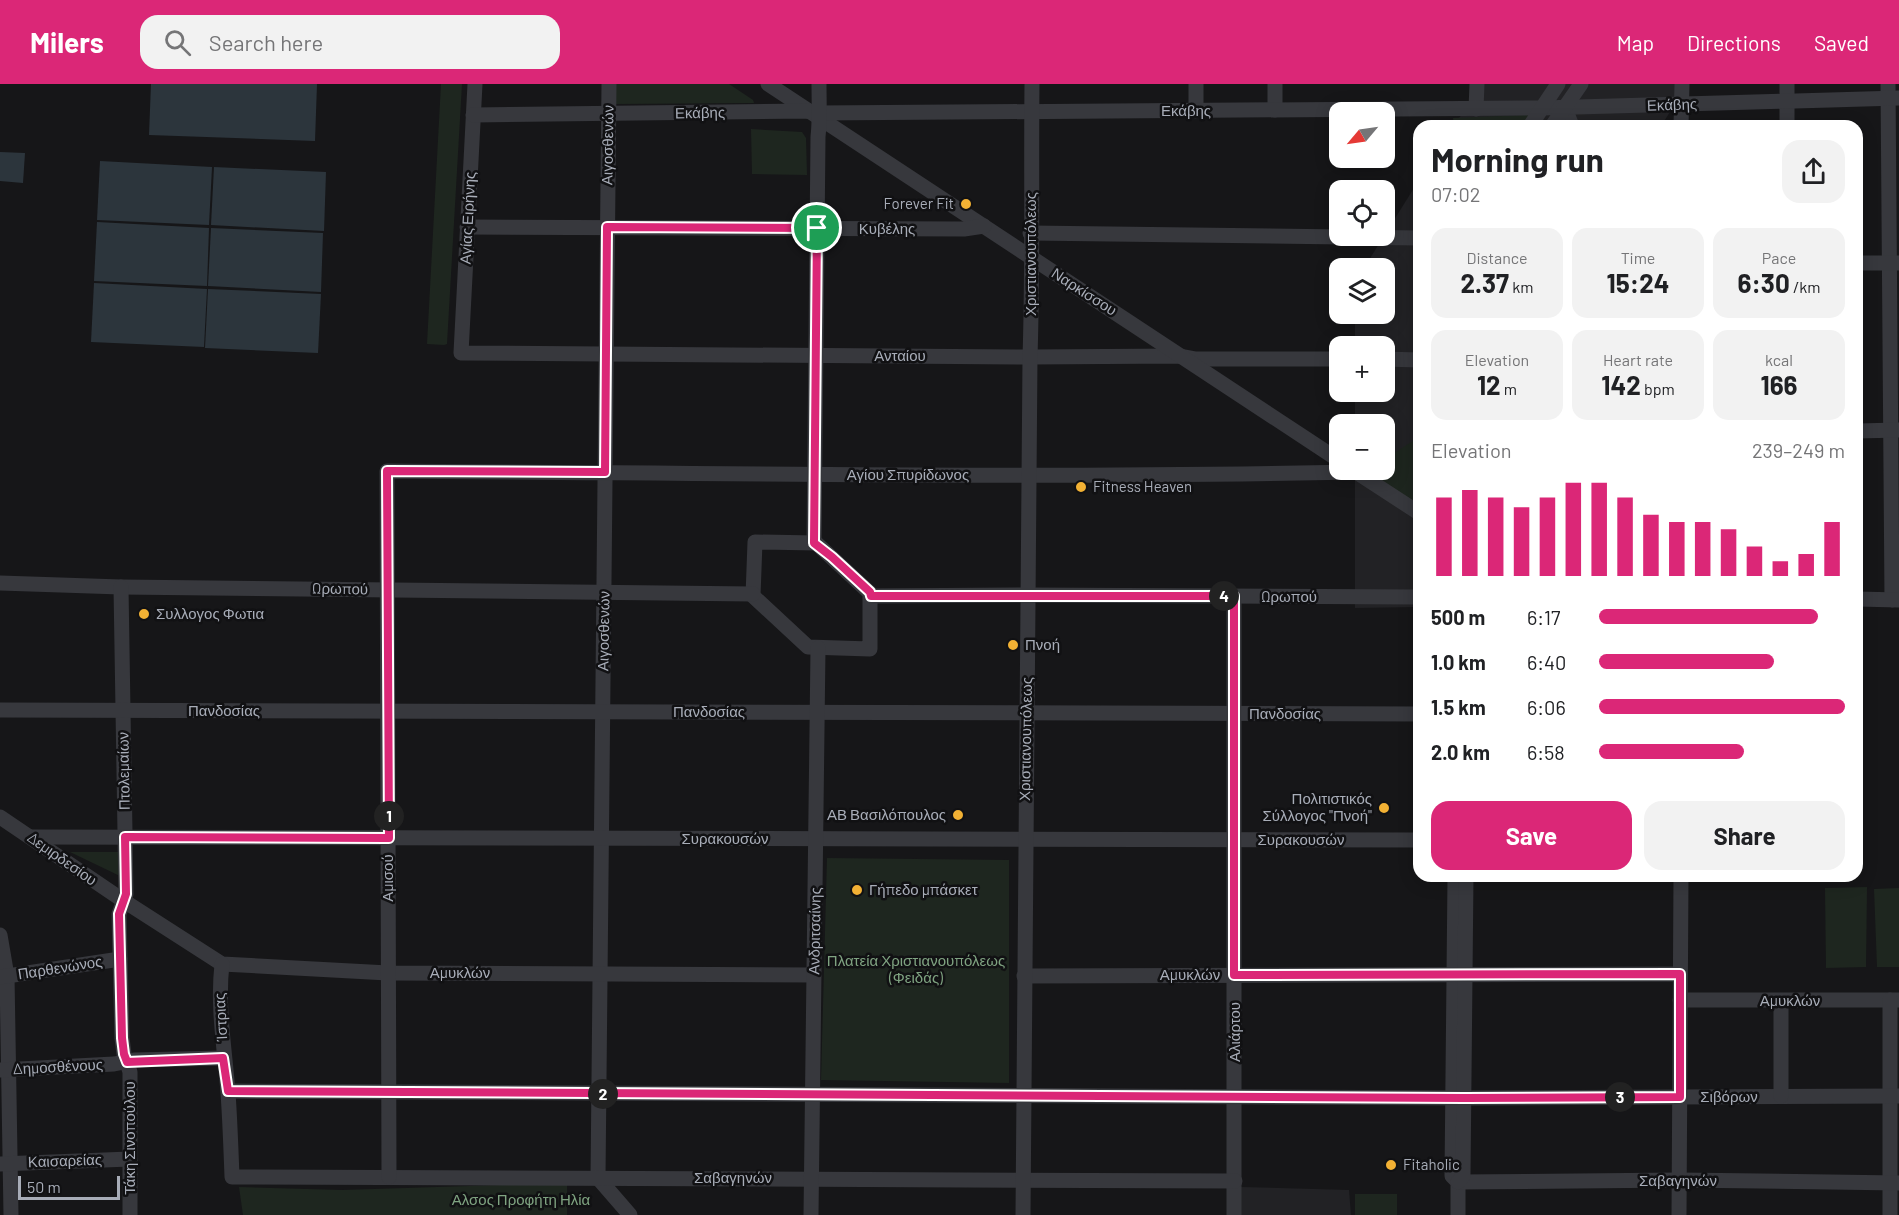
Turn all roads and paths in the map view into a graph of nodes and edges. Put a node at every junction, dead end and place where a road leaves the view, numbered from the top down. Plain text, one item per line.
1 (475, 84) edge
2 (609, 84) edge
3 (768, 84) edge
4 (819, 84) edge
5 (1032, 84) edge
6 (1196, 84) edge
7 (1275, 84) edge
8 (1477, 84) edge
9 (1558, 84) edge
10 (1581, 84) edge
11 (1682, 84) edge
12 (1786, 84) edge
13 (1891, 93) edge
14 (1787, 101) junction
15 (1682, 104) junction
16 (1542, 108) junction
17 (1565, 108) junction
18 (1476, 109) junction
19 (1275, 110) junction
20 (1196, 111) junction
21 (1031, 112) junction
22 (816, 114) junction
23 (608, 115) junction
24 (473, 116) junction
25 (1534, 120) edge
26 (1556, 120) edge
27 (1570, 120) edge
28 (1681, 120) edge
29 (1787, 120) edge
30 (984, 226) junction
31 (467, 227) junction
32 (607, 227) junction
33 (817, 228) junction
34 (1030, 233) junction
35 (1413, 238) edge
36 (1033, 259) junction
37 (1863, 263) edge
38 (1895, 263) edge
39 (460, 353) joint
40 (606, 354) junction
41 (816, 356) junction
42 (1180, 356) junction
43 (1030, 357) junction
44 (1329, 359) edge
45 (1395, 359) edge
46 (1413, 360) edge
47 (1895, 430) edge
48 (1863, 431) edge
49 (1329, 454) edge
50 (387, 471) joint
51 (605, 472) junction
52 (1329, 472) edge
53 (1029, 474) junction
54 (815, 476) junction
55 (1369, 480) edge
56 (1413, 509) edge
57 (814, 543) junction
58 (0, 583) edge
59 (121, 587) junction
60 (387, 590) junction
61 (604, 592) junction
62 (753, 594) junction
63 (1028, 595) junction
64 (871, 596) junction
65 (1234, 596) junction
66 (1413, 597) edge
67 (1863, 599) edge
68 (1896, 600) edge
69 (818, 648) junction
70 (0, 710) edge
71 (123, 710) junction
72 (388, 711) junction
73 (603, 712) junction
74 (818, 712) junction
75 (1026, 713) junction
76 (1234, 714) junction
77 (1413, 714) edge
78 (0, 816) edge
79 (31, 837) junction
80 (125, 837) junction
81 (389, 838) junction
82 (602, 838) junction
83 (816, 839) junction
84 (1025, 839) junction
85 (1235, 840) junction
86 (1413, 840) edge
87 (1455, 882) edge
88 (1466, 882) edge
89 (1681, 882) edge
90 (123, 901) junction
91 (0, 935) edge
92 (120, 959) junction
93 (222, 964) junction
94 (388, 973) junction
95 (600, 973) junction
96 (1680, 974) junction
97 (814, 975) junction
98 (1234, 975) junction
99 (1460, 975) junction
100 (1024, 976) junction
101 (3, 977) edge
102 (1680, 1000) junction
103 (1894, 1000) edge
104 (1781, 1001) junction
105 (223, 1058) junction
106 (127, 1062) junction
107 (4, 1070) edge
108 (228, 1091) junction
109 (389, 1092) junction
110 (599, 1094) junction
111 (813, 1095) junction
112 (1023, 1096) junction
113 (1781, 1096) junction
114 (1895, 1096) edge
115 (1235, 1097) junction
116 (1680, 1097) junction
117 (1459, 1098) junction
118 (130, 1159) junction
119 (5, 1163) edge
120 (232, 1177) joint
121 (389, 1177) junction
122 (598, 1178) junction
123 (812, 1178) junction
124 (1023, 1179) junction
125 (1680, 1180) junction
126 (1234, 1181) junction
127 (1458, 1182) junction
128 (1895, 1183) edge
129 (11, 1215) edge
130 (130, 1215) edge
131 (630, 1215) edge
132 (812, 1215) edge
133 (1023, 1215) edge
134 (1234, 1215) edge
135 (1458, 1215) edge
136 (1679, 1215) edge
137 (1890, 1215) edge

1 - 24 street, Αγίας Ειρήνης
2 - 23 street, Αιγοσθενών
3 - 22 street, Ναρκίσσου
4 - 22 street
5 - 21 street, Χριστιανουπόλεως
6 - 20 street
7 - 19 street
8 - 18 street
9 - 16 street
10 - 17 street
11 - 15 street
12 - 14 street
13 - 14 street, Εκάβης
13 - 38 street
14 - 15 street, Εκάβης
14 - 29 street
15 - 17 street, Εκάβης
15 - 28 street
16 - 17 street, Εκάβης
16 - 18 street, Εκάβης
16 - 25 street
17 - 26 street
17 - 27 street
18 - 19 street, Εκάβης
19 - 20 street, Εκάβης
20 - 21 street, Εκάβης
21 - 22 street, Εκάβης
21 - 34 street, Χριστιανουπόλεως
22 - 23 street, Εκάβης
22 - 30 street, Ναρκίσσου
22 - 33 street
23 - 24 street, Εκάβης
23 - 32 street, Αιγοσθενών
24 - 31 street, Αγίας Ειρήνης
30 - 33 street, Κυβέλης
30 - 36 street, Ναρκίσσου
31 - 32 street, Κυβέλης
31 - 39 street, Αγίας Ειρήνης
32 - 33 street, Κυβέλης
32 - 40 street, Αιγοσθενών
33 - 41 street
34 - 35 street
34 - 36 street, Χριστιανουπόλεως
36 - 42 street, Ναρκίσσου
36 - 43 street, Χριστιανουπόλεως
37 - 38 street
38 - 47 street
39 - 40 street, Ανταίου
40 - 41 street, Ανταίου
40 - 51 street, Αιγοσθενών
41 - 43 street, Ανταίου
41 - 54 street
42 - 43 street, Ανταίου
42 - 44 street, Ανταίου
42 - 49 street, Ναρκίσσου
43 - 53 street, Χριστιανουπόλεως
45 - 46 street
47 - 48 street
47 - 68 street
50 - 51 street, Αγίου Σπυρίδωνος
50 - 60 street, Αμισού
51 - 54 street, Αγίου Σπυρίδωνος
51 - 61 street, Αιγοσθενών
52 - 53 street, Αγίου Σπυρίδωνος
53 - 54 street, Αγίου Σπυρίδωνος
53 - 63 street, Χριστιανουπόλεως
54 - 57 street
55 - 56 street
57 - 62 street
57 - 64 street
58 - 59 street, Ωρωπού
59 - 60 street, Ωρωπού
59 - 71 street, Πτολεμαίων
60 - 61 street, Ωρωπού
60 - 72 street, Αμισού
61 - 62 street, Ωρωπού
61 - 73 street, Αιγοσθενών
62 - 69 street
63 - 64 street, Ωρωπού
63 - 65 street, Ωρωπού
63 - 75 street, Χριστιανουπόλεως
64 - 69 street
65 - 66 street, Ωρωπού
65 - 76 street, Αλιάρτου
67 - 68 street
69 - 74 street, Ανδριτσαίνης
70 - 71 street, Πανδοσίας
71 - 72 street, Πανδοσίας
71 - 80 street, Πτολεμαίων
72 - 73 street, Πανδοσίας
72 - 81 street, Αμισού
73 - 74 street, Πανδοσίας
73 - 82 street, Αιγοσθενών
74 - 75 street, Πανδοσίας
74 - 83 street, Ανδριτσαίνης
75 - 76 street, Πανδοσίας
75 - 84 street, Χριστιανουπόλεως
76 - 77 street, Πανδοσίας
76 - 85 street, Αλιάρτου
78 - 79 street, Δεμιρδεσίου
79 - 80 street, Συρακουσών
79 - 90 street, Δεμιρδεσίου
80 - 81 street, Συρακουσών
80 - 90 street, Πτολεμαίων
81 - 82 street, Συρακουσών
81 - 94 street, Αμισού
82 - 83 street, Συρακουσών
82 - 95 street, Αιγοσθενών
83 - 84 street, Συρακουσών
83 - 97 street, Ανδριτσαίνης
84 - 85 street, Συρακουσών
84 - 100 street, Χριστιανουπόλεως
85 - 86 street, Συρακουσών
85 - 98 street, Αλιάρτου
87 - 99 street
88 - 99 street
89 - 96 street
90 - 92 street, Πτολεμαίων
90 - 93 street, Αμυκλών
91 - 101 street
92 - 101 street, Παρθενώνος
92 - 106 street, Πτολεμαίων
93 - 94 street, Αμυκλών
93 - 105 street, Ίστριας
94 - 95 street, Αμυκλών
94 - 109 street, Αμισού
95 - 97 street, Αμυκλών
95 - 110 street, Αιγοσθενών
96 - 99 street, Αμυκλών
96 - 102 street
97 - 111 street, Ανδριτσαίνης
98 - 99 street, Αμυκλών
98 - 100 street, Αμυκλών
98 - 115 street, Αλιάρτου
99 - 117 street
100 - 112 street, Χριστιανουπόλεως
101 - 107 street
102 - 104 street, Αμυκλών
102 - 116 street
103 - 104 street, Αμυκλών
103 - 114 street
104 - 113 street
105 - 106 street, Δημοσθένους
105 - 108 street, Ίστριας
106 - 107 street, Δημοσθένους
106 - 118 street, Τάκη Σινοπούλου
107 - 119 street
108 - 109 street, Σιβόρων
108 - 120 street, Ίστριας
109 - 110 street, Σιβόρων
109 - 121 street, Αμισού
110 - 111 street, Σιβόρων
110 - 122 street, Αιγοσθενών
111 - 112 street, Σιβόρων
111 - 123 street, Ανδριτσαίνης
112 - 115 street, Σιβόρων
112 - 124 street, Χριστιανουπόλεως
113 - 114 street, Σιβόρων
113 - 116 street, Σιβόρων
114 - 128 street
115 - 117 street, Σιβόρων
115 - 126 street, Αλιάρτου
116 - 117 street, Σιβόρων
116 - 125 street
117 - 127 street
118 - 119 street, Καισαρείας
118 - 130 street, Τάκη Σινοπούλου
119 - 129 street
120 - 121 street, Σαβαγηνών
121 - 122 street, Σαβαγηνών
122 - 123 street, Σαβαγηνών
122 - 131 street
123 - 124 street, Σαβαγηνών
123 - 132 street, Ανδριτσαίνης
124 - 126 street, Σαβαγηνών
124 - 133 street, Χριστιανουπόλεως
125 - 127 street, Σαβαγηνών
125 - 128 street, Σαβαγηνών
125 - 136 street
126 - 134 street, Αλιάρτου
127 - 135 street
128 - 137 street

